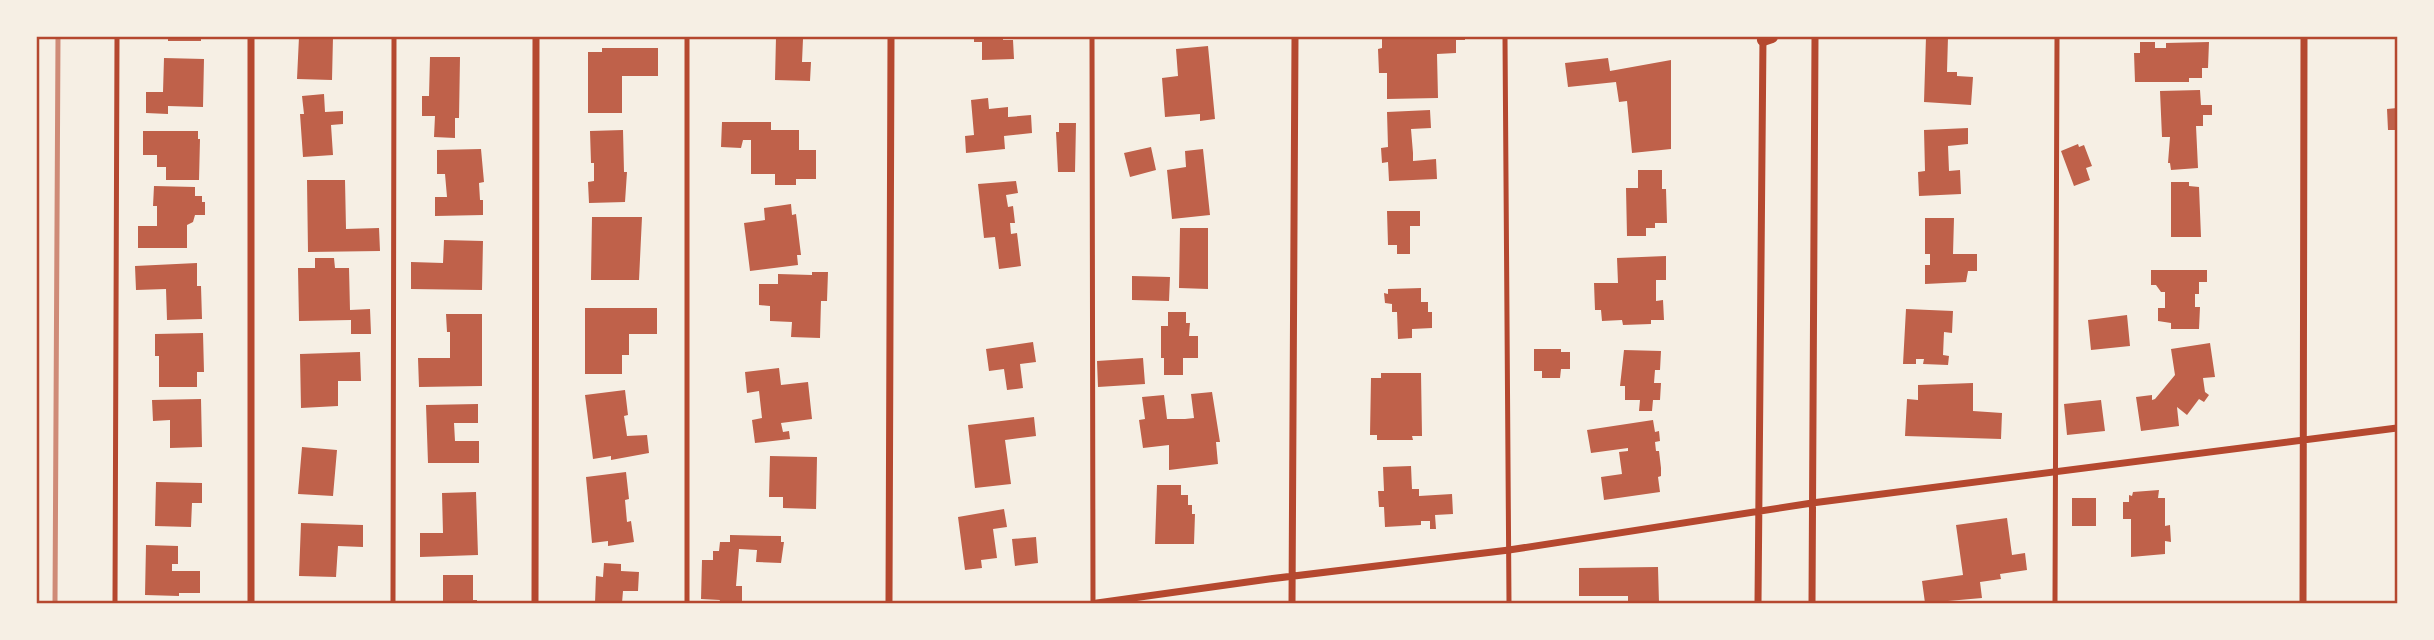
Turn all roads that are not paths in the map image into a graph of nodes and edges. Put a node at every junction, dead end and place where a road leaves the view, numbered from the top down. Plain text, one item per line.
1 (117, 37) edge
2 (251, 37) edge
3 (394, 37) edge
4 (536, 37) edge
5 (687, 37) edge
6 (891, 37) edge
7 (1092, 37) edge
8 (1296, 37) edge
9 (1505, 37) edge
10 (1815, 37) edge
11 (2057, 37) edge
12 (2304, 37) edge
13 (1766, 38) edge
14 (2397, 428) edge
15 (2302, 440) junction
16 (2055, 472) junction
17 (1812, 503) junction
18 (1758, 513) junction
19 (1509, 550) junction
20 (1292, 576) junction
21 (115, 603) edge
22 (251, 603) edge
23 (393, 603) edge
24 (535, 603) edge
25 (687, 603) edge
26 (889, 603) edge
27 (1095, 603) edge
28 (1292, 603) edge
29 (1509, 603) edge
30 (1758, 603) edge
31 (1812, 603) edge
32 (2055, 603) edge
33 (2303, 603) edge

1 - 21 lane
2 - 22 street
3 - 23 lane
4 - 24 street
5 - 25 lane
6 - 26 street
7 - 27 lane
8 - 20 street
9 - 19 lane
10 - 17 street
11 - 16 lane
12 - 15 street
13 - 18 street
14 - 15 street
15 - 16 street
15 - 33 street
16 - 17 street
16 - 32 lane
17 - 18 street
17 - 31 street
18 - 19 street
18 - 30 street
19 - 20 street
19 - 29 lane
20 - 27 street
20 - 28 street

